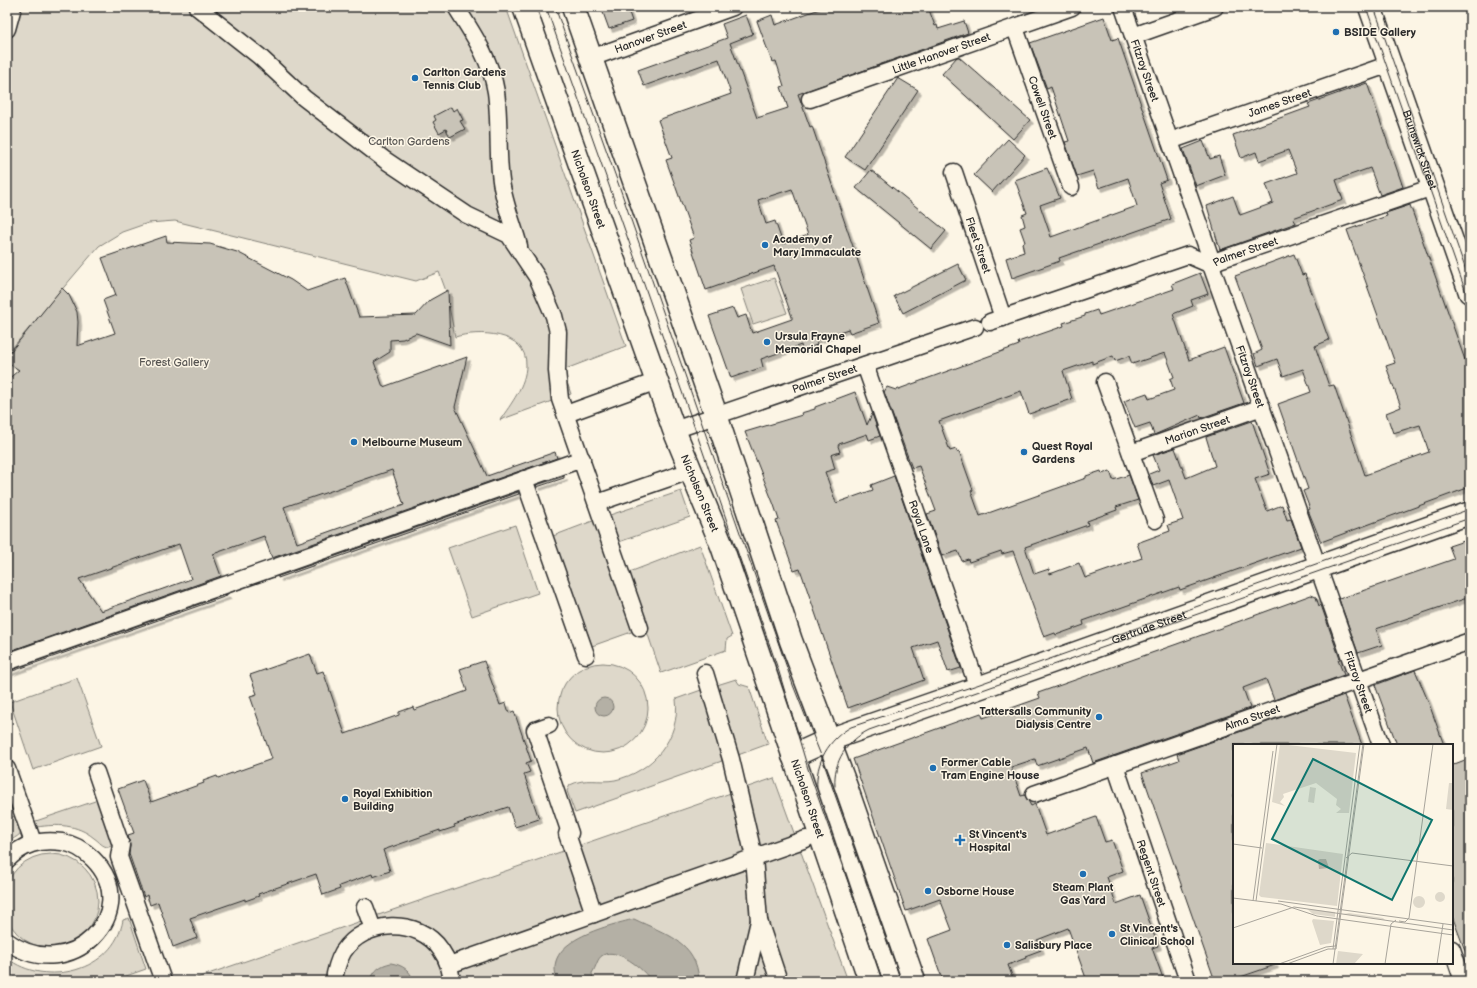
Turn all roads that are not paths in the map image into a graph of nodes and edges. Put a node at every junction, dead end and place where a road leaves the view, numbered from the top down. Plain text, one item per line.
1 (13, 7) edge
2 (197, 7) edge
3 (456, 7) edge
4 (524, 7) edge
5 (573, 7) edge
6 (733, 7) edge
7 (1072, 7) edge
8 (1123, 7) edge
9 (1215, 7) edge
10 (1370, 7) edge
11 (7, 28) edge
12 (1015, 28) junction
13 (1133, 36) junction
14 (591, 58) junction
15 (1390, 64) junction
16 (810, 100) dead end
17 (1170, 141) junction
18 (954, 172) dead end
19 (1070, 187) dead end
20 (1433, 187) junction
21 (1203, 237) junction
22 (520, 249) junction
23 (1188, 255) junction
24 (1211, 266) junction
25 (1470, 292) edge
26 (975, 327) dead end
27 (865, 365) junction
28 (1105, 382) dead end
29 (646, 385) dead end
30 (1262, 407) junction
31 (566, 414) junction
32 (716, 415) junction
33 (674, 430) junction
34 (1131, 454) junction
35 (582, 459) junction
36 (678, 475) dead end
37 (524, 479) junction
38 (597, 503) junction
39 (1470, 513) edge
40 (1155, 520) dead end
41 (1318, 567) junction
42 (640, 628) dead end
43 (1470, 641) edge
44 (586, 655) dead end
45 (7, 662) edge
46 (706, 673) dead end
47 (1358, 680) junction
48 (978, 688) junction
49 (549, 725) dead end
50 (828, 740) junction
51 (1381, 744) edge
52 (793, 756) junction
53 (1115, 765) junction
54 (7, 769) edge
55 (96, 772) dead end
56 (1034, 794) dead end
57 (806, 839) dead end
58 (34, 842) junction
59 (754, 857) junction
60 (7, 860) edge
61 (125, 875) junction
62 (107, 882) junction
63 (365, 907) dead end
64 (594, 914) junction
65 (759, 921) junction
66 (373, 929) junction
67 (7, 941) edge
68 (1453, 952) edge
69 (449, 965) junction
70 (162, 981) edge
71 (334, 981) edge
72 (452, 981) edge
73 (745, 981) edge
74 (779, 981) edge
75 (870, 981) edge
76 (914, 981) edge
77 (1188, 981) edge
78 (1463, 981) edge

1 - 11 street
2 - 22 street
3 - 22 street
4 - 33 main road, Nicholson Street
5 - 14 main road
6 - 14 street, Hanover Street
7 - 12 street, Little Hanover Street
8 - 13 street, Fitzroy Street
9 - 13 street
10 - 15 main road, Brunswick Street
12 - 16 street, Little Hanover Street
12 - 19 street, Cowell Street
13 - 17 street, Fitzroy Street
14 - 32 main road
15 - 17 street, James Street
15 - 20 main road, Brunswick Street
17 - 21 street, Fitzroy Street
18 - 23 street, Fleet Street
20 - 24 street, Palmer Street
20 - 25 main road, Brunswick Street
21 - 23 street
21 - 24 street, Fitzroy Street
22 - 31 street
23 - 24 street, Palmer Street
24 - 30 street, Fitzroy Street
26 - 27 street, Palmer Street
27 - 32 street, Palmer Street
27 - 48 street, Royal Lane
28 - 34 street
29 - 31 street
30 - 34 street, Marion Street
30 - 41 street, Fitzroy Street
31 - 35 street
32 - 33 street, Palmer Street
32 - 50 main road
33 - 52 main road, Nicholson Street
34 - 40 street
35 - 37 street
35 - 38 street
36 - 38 street
37 - 44 street
37 - 45 street
38 - 42 street
39 - 41 main road, Gertrude Street
41 - 47 street, Fitzroy Street
41 - 48 main road, Gertrude Street
43 - 47 street, Alma Street
46 - 59 street
47 - 51 street, Fitzroy Street
47 - 53 street, Alma Street
48 - 50 main road, Gertrude Street
49 - 64 street
50 - 52 main road, Gertrude Street
50 - 76 main road
52 - 75 main road, Nicholson Street
53 - 56 street, Alma Street
53 - 77 street, Regent Street
54 - 58 street
55 - 61 street
57 - 59 street
58 - 60 street
58 - 62 street
59 - 64 street
59 - 65 street
61 - 62 street
61 - 70 street
62 - 67 street
63 - 66 street
64 - 69 street
65 - 73 street
65 - 74 street
66 - 69 street
66 - 71 street
68 - 78 street
69 - 72 street

